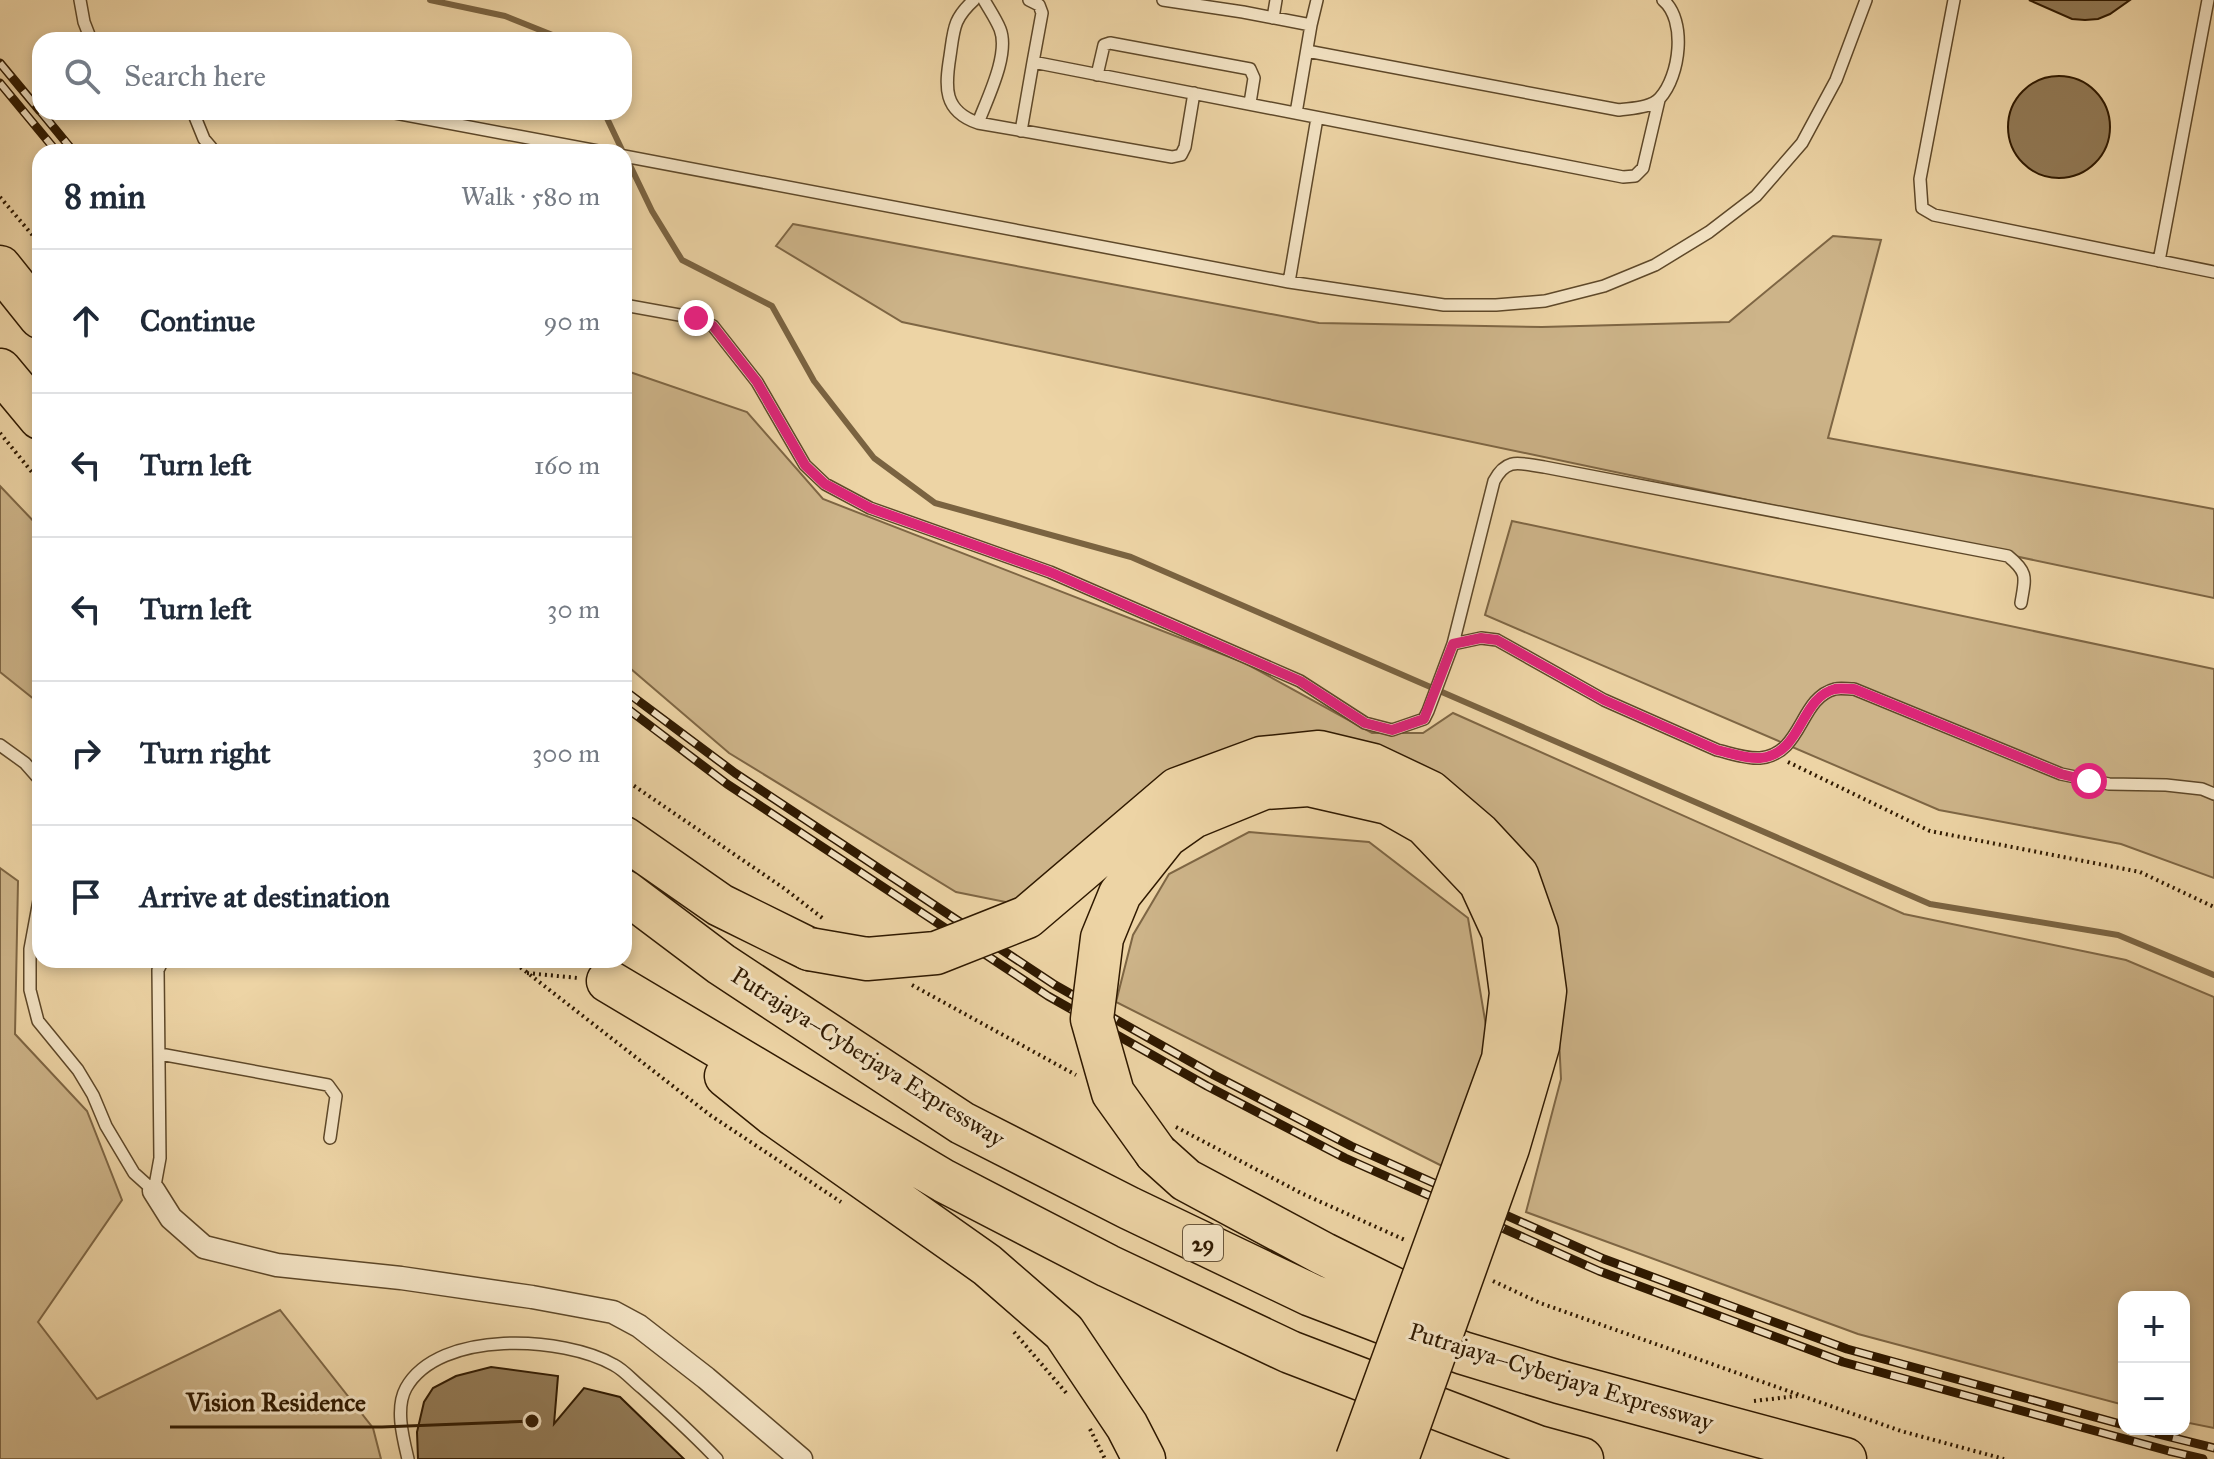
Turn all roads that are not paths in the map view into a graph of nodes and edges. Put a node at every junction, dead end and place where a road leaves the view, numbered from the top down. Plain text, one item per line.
1 (80, 0) edge
2 (974, 0) edge
3 (984, 0) edge
4 (1029, 0) edge
5 (1163, 0) edge
6 (1276, 0) edge
7 (1317, 0) edge
8 (1663, 0) edge
9 (1866, 0) edge
10 (1954, 0) edge
11 (2208, 0) edge
12 (1205, 3) edge
13 (1273, 18) junction
14 (1311, 25) junction
15 (88, 32) edge
16 (1307, 51) junction
17 (1033, 62) junction
18 (1097, 75) junction
19 (1194, 93) junction
20 (1659, 100) junction
21 (1250, 103) junction
22 (1296, 113) junction
23 (1317, 118) junction
24 (196, 120) edge
25 (433, 120) edge
26 (978, 123) junction
27 (1021, 131) junction
28 (208, 144) edge
29 (561, 144) edge
30 (632, 158) edge
31 (2159, 261) junction
32 (0, 267) edge
33 (2214, 272) edge
34 (1289, 282) junction
35 (632, 306) edge
36 (32, 307) edge
37 (0, 370) edge
38 (32, 408) edge
39 (2021, 603) dead end
40 (1453, 644) junction
41 (0, 745) edge
42 (32, 771) edge
43 (2214, 794) edge
44 (632, 844) edge
45 (632, 897) edge
46 (32, 938) edge
47 (159, 968) edge
48 (596, 970) edge
49 (160, 1054) junction
50 (330, 1138) dead end
51 (154, 1191) junction
52 (1839, 1457) edge
53 (408, 1459) edge
54 (717, 1459) edge
55 (801, 1459) edge
56 (1144, 1459) edge
57 (1357, 1459) edge
58 (1397, 1459) edge
59 (1582, 1459) edge

1 - 15 lane
2 - 26 lane
3 - 26 lane
4 - 17 lane
5 - 12 lane
6 - 13 lane
7 - 14 lane
8 - 20 lane
9 - 34 lane
10 - 31 lane
11 - 31 lane
12 - 13 lane
13 - 14 lane
14 - 16 lane
16 - 20 lane
16 - 22 lane
17 - 18 lane
17 - 27 lane
18 - 19 lane
18 - 21 lane
19 - 21 lane
19 - 27 lane
20 - 23 lane
21 - 22 lane
22 - 23 lane
23 - 34 lane
24 - 28 lane
25 - 29 lane
26 - 27 lane
30 - 34 lane
31 - 33 lane
32 - 36 highway
35 - 40 lane
37 - 38 highway
39 - 40 lane
40 - 43 lane
41 - 42 lane
44 - 58 highway, bridge
45 - 52 highway, Putrajaya–Cyberjaya Expressway / 29
46 - 51 lane
47 - 49 lane
48 - 56 highway
48 - 59 highway
49 - 50 lane
49 - 51 lane
51 - 55 street
52 - 57 highway, bridge
53 - 54 lane

